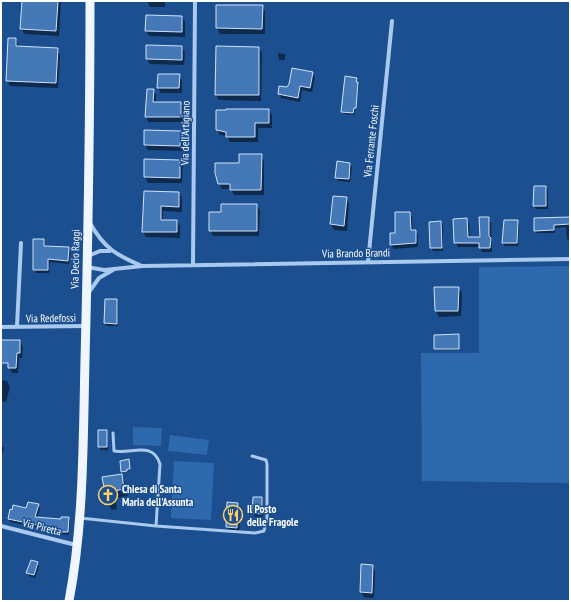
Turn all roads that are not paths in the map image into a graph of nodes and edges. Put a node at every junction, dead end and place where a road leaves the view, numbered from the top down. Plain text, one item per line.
1 (90, 1) edge
2 (195, 1) edge
3 (392, 21) dead end
4 (87, 217) junction
5 (21, 243) dead end
6 (111, 251) junction
7 (87, 257) junction
8 (570, 259) edge
9 (368, 262) junction
10 (193, 265) junction
11 (143, 266) junction
12 (87, 267) junction
13 (115, 269) junction
14 (86, 298) junction
15 (86, 326) junction
16 (1, 327) edge
17 (17, 328) junction
18 (113, 433) dead end
19 (252, 456) dead end
20 (80, 518) junction
21 (1, 526) edge
22 (156, 526) junction
23 (78, 545) junction
24 (69, 601) edge

1 - 4 main road, Via Decio Raggi
2 - 10 street, Via dell'Artigiano
3 - 9 street, Via Ferrante Foschi
4 - 6 street, Via Brando Brandi
4 - 7 main road, Via Decio Raggi
5 - 17 street, Via Redefossi
6 - 7 street
6 - 11 street, Via Brando Brandi
7 - 12 main road, Via Decio Raggi
8 - 9 street, Via Brando Brandi
9 - 10 street, Via Brando Brandi
10 - 11 street, Via Brando Brandi
11 - 13 street, Via Brando Brandi
12 - 13 street, Via Brando Brandi
12 - 14 main road, Via Decio Raggi
13 - 14 street, Via Brando Brandi
14 - 15 main road, Via Decio Raggi
15 - 17 street, Via Redefossi
15 - 20 main road, Via Decio Raggi
16 - 17 street, Via Redefossi
18 - 22 lane
19 - 22 lane
20 - 22 lane
20 - 23 main road, Via Decio Raggi
21 - 23 street, Via Piretta
23 - 24 main road, Via Decio Raggi

